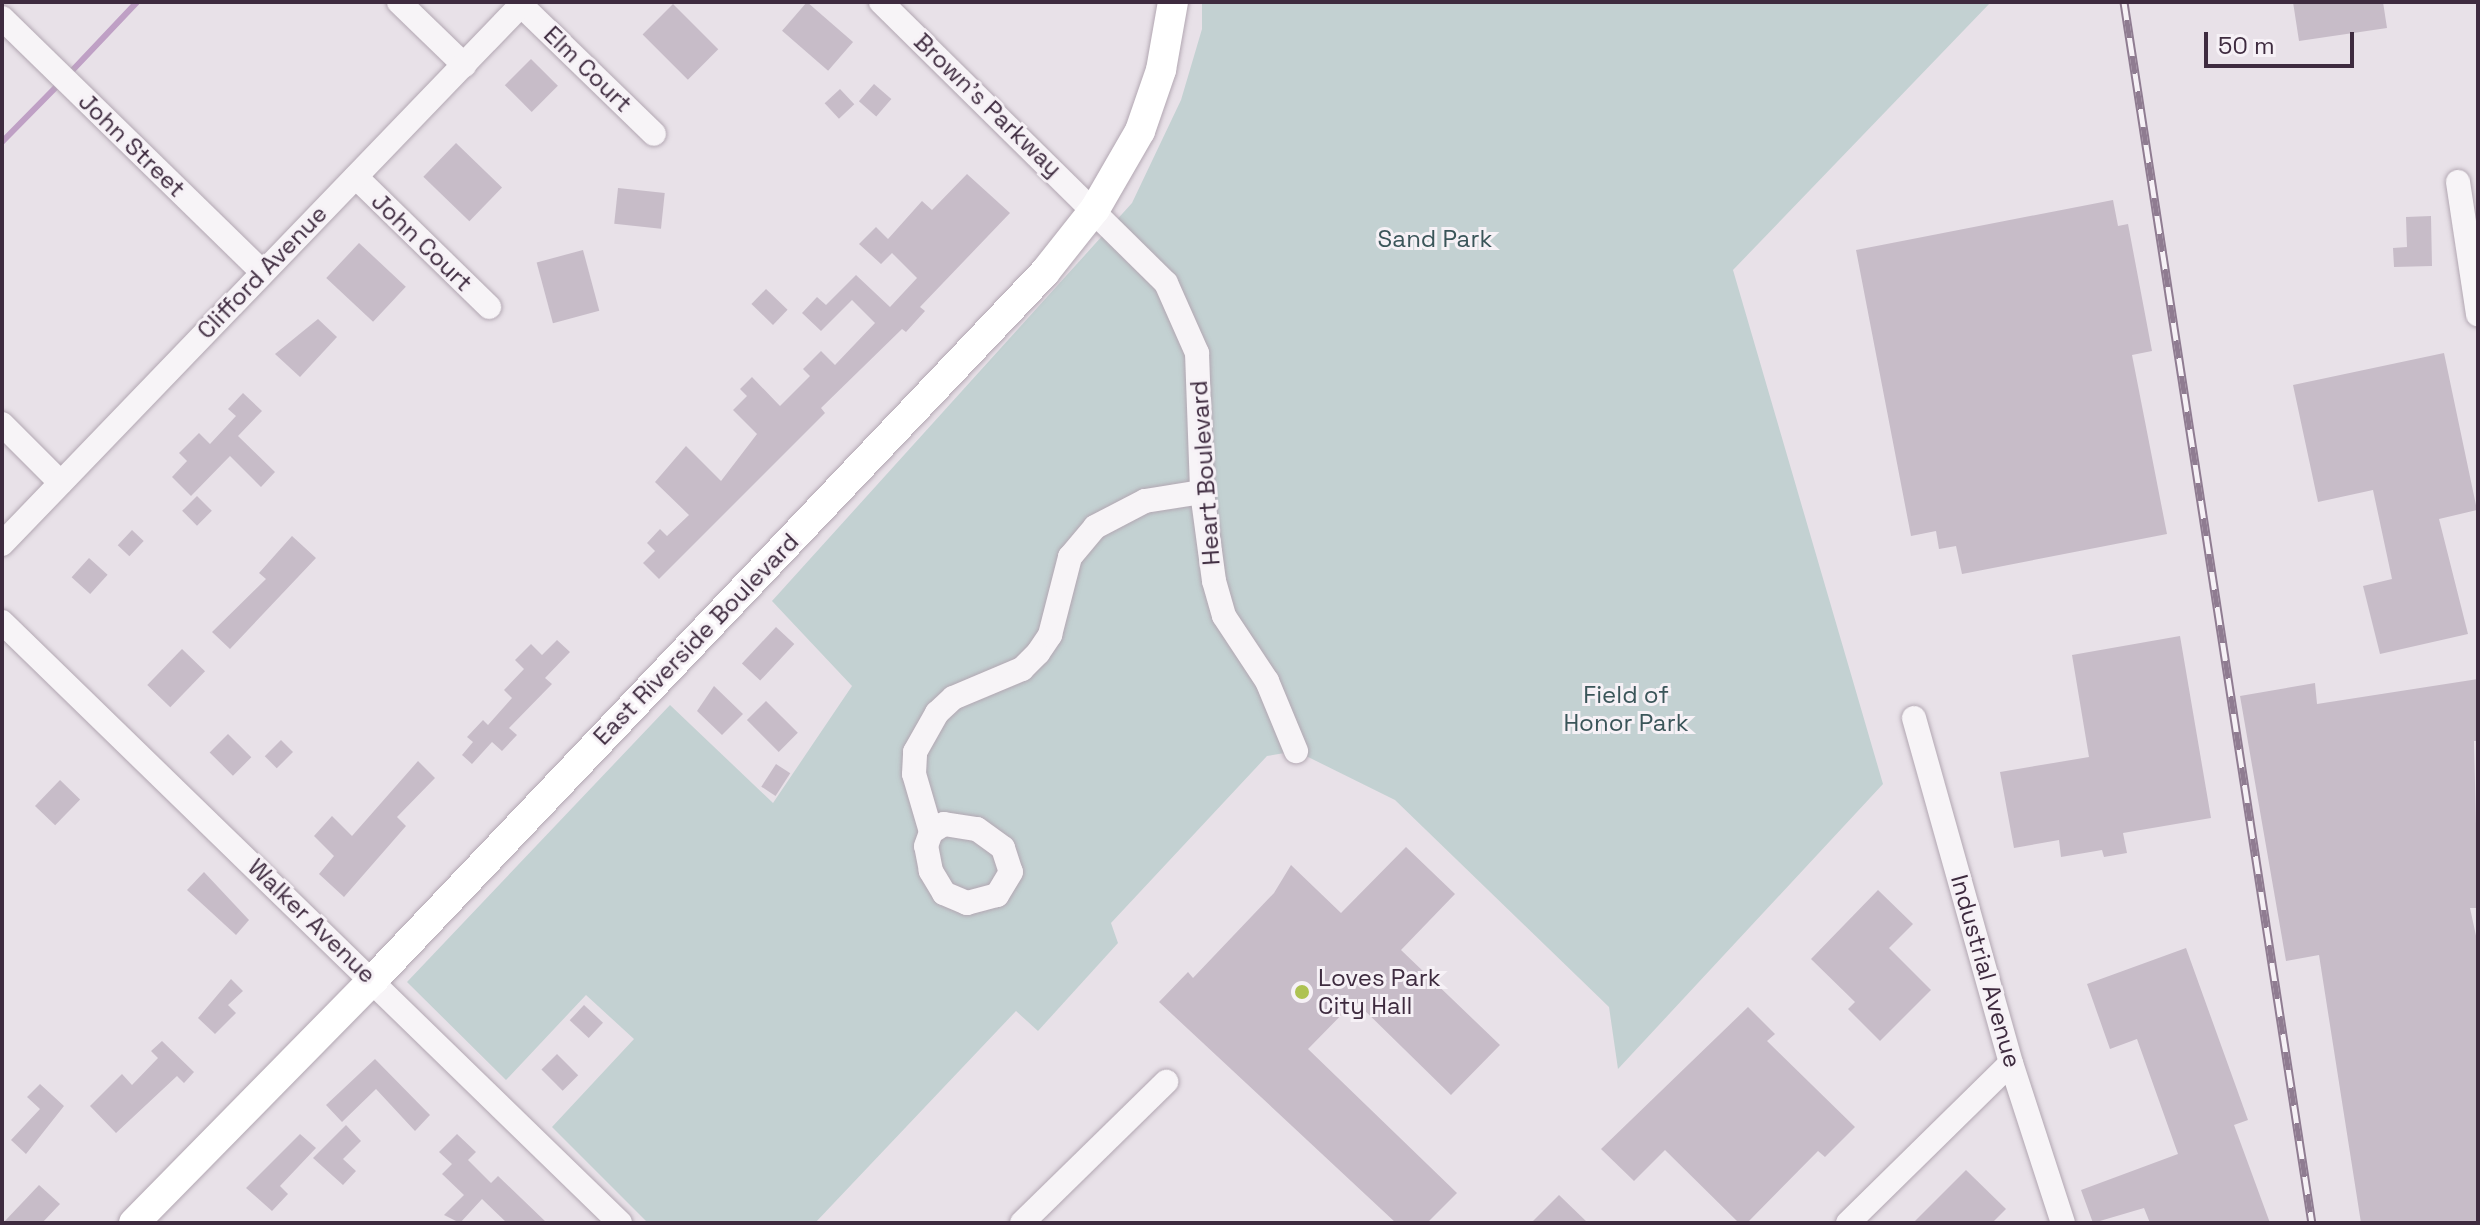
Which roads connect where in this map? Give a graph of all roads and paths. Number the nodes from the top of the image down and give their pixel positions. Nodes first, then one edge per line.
1 (399, 2) edge
2 (881, 2) edge
3 (1173, 2) edge
4 (523, 3) edge
5 (2, 18) edge
6 (464, 65) junction
7 (654, 134) dead end
8 (356, 177) junction
9 (2458, 182) dead end
10 (1095, 209) junction
11 (262, 272) junction
12 (489, 307) dead end
13 (2478, 314) edge
14 (2, 424) edge
15 (61, 483) junction
16 (1202, 492) junction
17 (2, 544) edge
18 (2, 622) edge
19 (1914, 718) dead end
20 (1296, 751) dead end
21 (931, 832) dead end
22 (373, 980) junction
23 (2011, 1063) junction
24 (1166, 1082) dead end
25 (134, 1223) edge
26 (620, 1223) edge
27 (1022, 1223) edge
28 (1848, 1223) edge
29 (2063, 1223) edge

1 - 6 street
2 - 10 street, Brown's Parkway
3 - 10 main road, East Riverside Boulevard
4 - 6 street, Clifford Avenue
4 - 7 street, Elm Court
5 - 11 street, John Street
6 - 8 street, Clifford Avenue
8 - 11 street, Clifford Avenue
8 - 12 street, John Court
9 - 13 street
10 - 16 street, Heart Boulevard
10 - 22 main road, East Riverside Boulevard
11 - 15 street, Clifford Avenue
14 - 15 street
15 - 17 street, Clifford Avenue
16 - 20 street, Heart Boulevard
16 - 21 street
18 - 22 street, Walker Avenue
19 - 23 street, Industrial Avenue
22 - 25 main road, East Riverside Boulevard
22 - 26 street, Walker Avenue
23 - 28 street
23 - 29 street, Industrial Avenue
24 - 27 street

